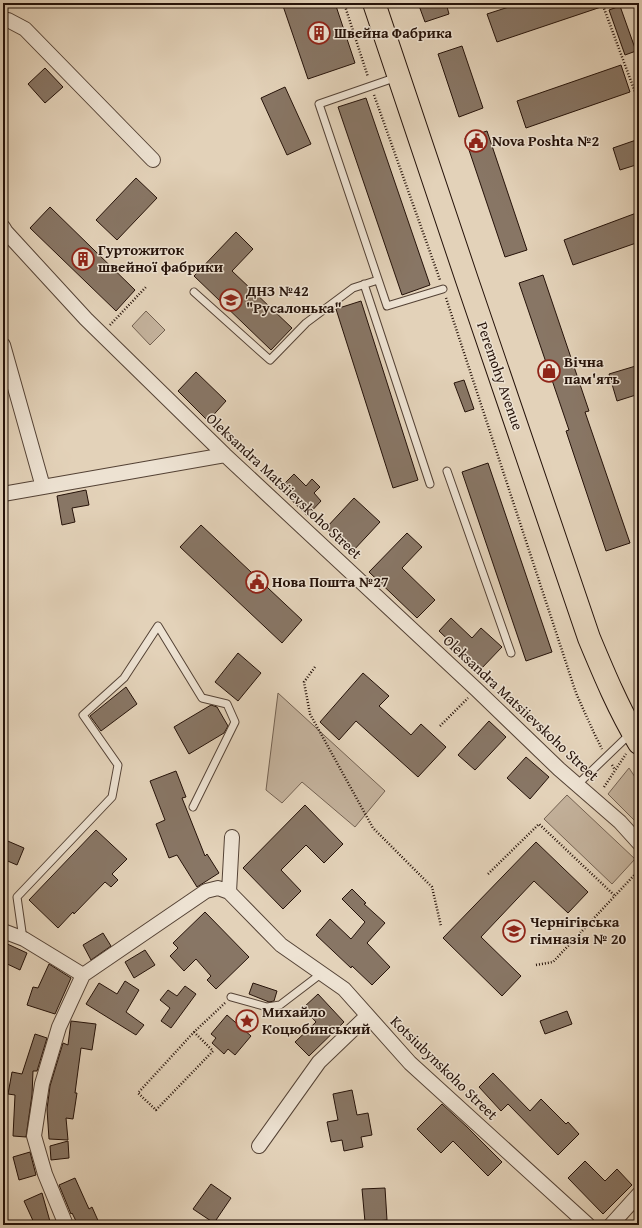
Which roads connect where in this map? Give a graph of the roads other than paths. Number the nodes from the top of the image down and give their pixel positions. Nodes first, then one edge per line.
1 (374, 3) edge
2 (3, 19) edge
3 (399, 77) junction
4 (153, 160) dead end
5 (3, 227) edge
6 (378, 280) junction
7 (364, 284) junction
8 (443, 289) road end
9 (194, 292) dead end
10 (3, 345) edge
11 (226, 455) junction
12 (447, 471) dead end
13 (430, 484) dead end
14 (43, 487) junction
15 (3, 494) edge
16 (510, 653) dead end
17 (633, 743) edge
18 (577, 785) junction
19 (193, 807) dead end
20 (232, 837) dead end
21 (639, 843) edge
22 (229, 892) junction
23 (3, 931) edge
24 (24, 939) junction
25 (322, 974) junction
26 (82, 975) junction
27 (232, 998) road end
28 (367, 1016) junction
29 (259, 1146) dead end
30 (639, 1194) edge
31 (66, 1225) edge
32 (588, 1225) edge
33 (611, 1225) edge

1 - 3 main road, Peremohy Avenue
2 - 4 street
3 - 6 lane
3 - 17 main road, Peremohy Avenue
5 - 11 street, Oleksandra Matsiievskoho Street
6 - 7 lane
6 - 8 lane
7 - 9 lane
7 - 13 lane
10 - 14 street
11 - 14 street
11 - 18 street, Oleksandra Matsiievskoho Street
12 - 16 lane
14 - 15 street
17 - 18 lane
18 - 21 street, Oleksandra Matsiievskoho Street
19 - 24 lane
20 - 22 street
22 - 25 street, Kotsiubynskoho Street
22 - 26 street
23 - 24 street
24 - 26 street
25 - 27 lane
25 - 28 street, Kotsiubynskoho Street
26 - 31 street
28 - 29 street
28 - 32 street, Kotsiubynskoho Street
30 - 33 street

